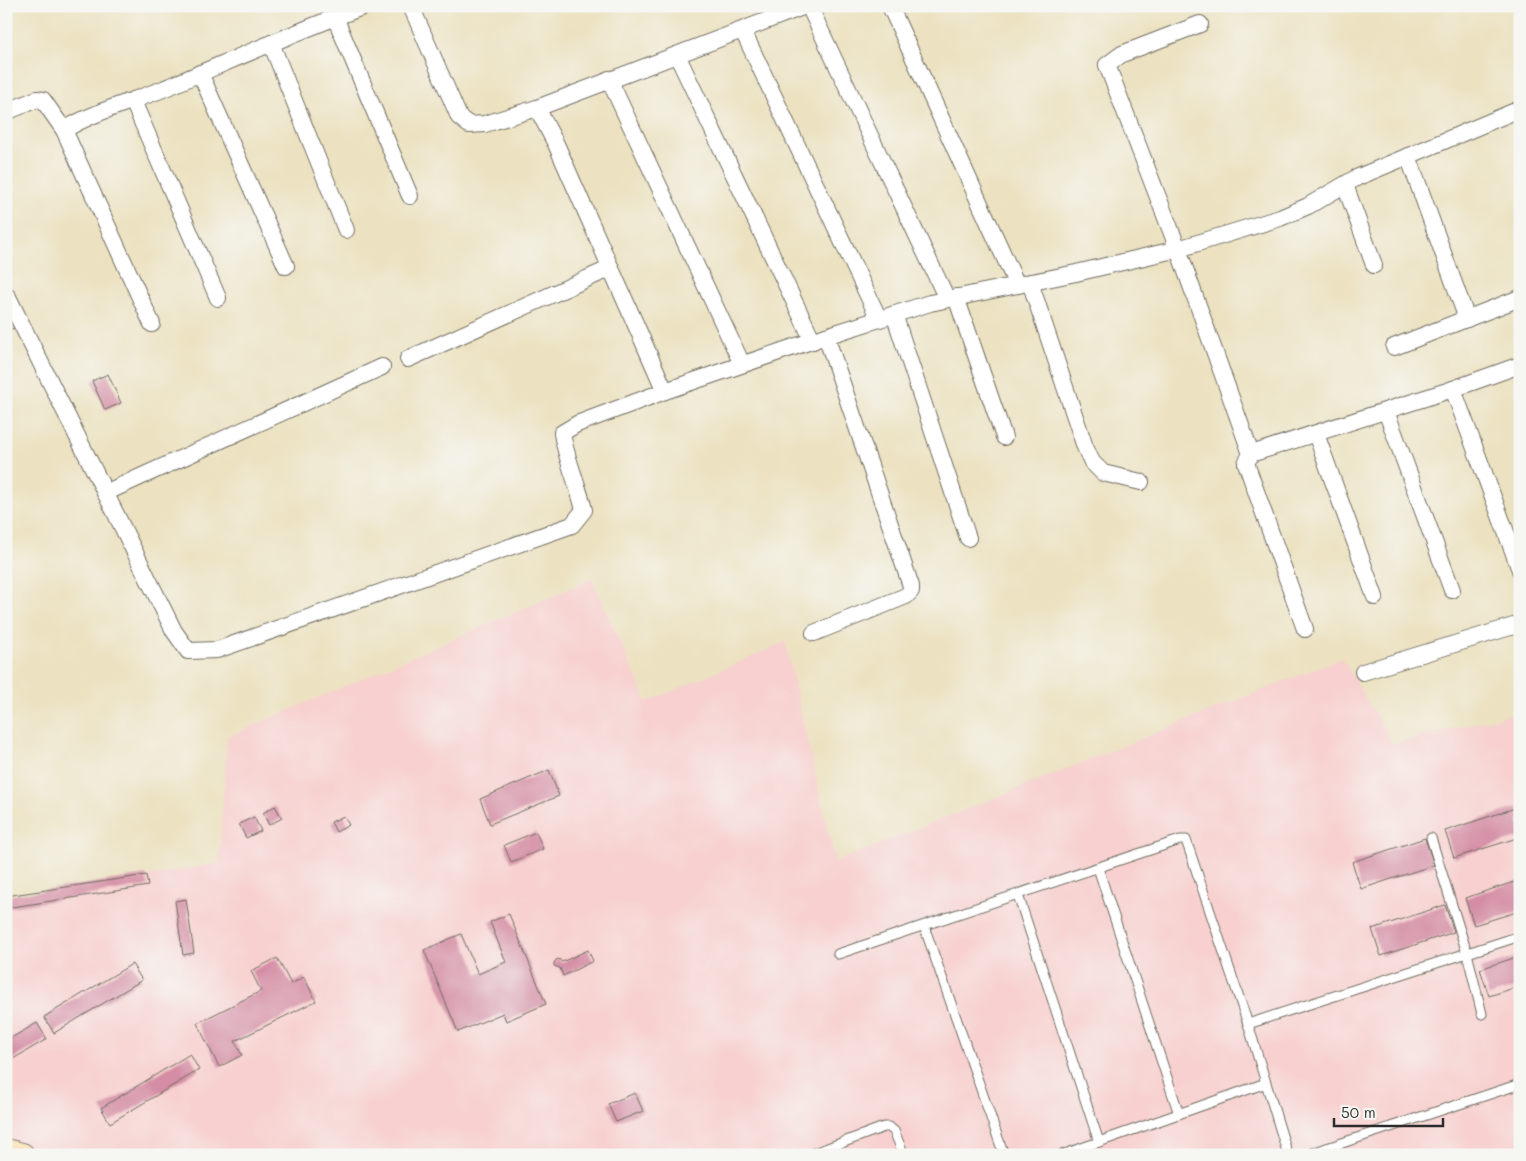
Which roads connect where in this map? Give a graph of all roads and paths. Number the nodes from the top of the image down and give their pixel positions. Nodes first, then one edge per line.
1 (365, 6) edge
2 (410, 6) edge
3 (805, 6) edge
4 (809, 6) edge
5 (890, 6) edge
6 (335, 17) junction
7 (1200, 24) dead end
8 (743, 31) junction
9 (271, 43) junction
10 (677, 55) junction
11 (200, 73) junction
12 (609, 80) junction
13 (133, 101) junction
14 (537, 108) junction
15 (1520, 109) edge
16 (6, 112) edge
17 (64, 130) junction
18 (1408, 156) junction
19 (1345, 185) junction
20 (410, 196) dead end
21 (346, 230) dead end
22 (1178, 249) junction
23 (1374, 265) dead end
24 (286, 266) dead end
25 (610, 268) junction
26 (1023, 284) junction
27 (7, 296) edge
28 (218, 298) dead end
29 (952, 298) junction
30 (1520, 298) edge
31 (894, 314) junction
32 (879, 319) junction
33 (1467, 319) junction
34 (152, 324) dead end
35 (819, 338) junction
36 (1394, 347) dead end
37 (408, 360) dead end
38 (742, 364) junction
39 (382, 367) dead end
40 (1519, 368) edge
41 (1453, 389) junction
42 (664, 391) junction
43 (1386, 411) junction
44 (1316, 434) junction
45 (1004, 438) dead end
46 (1251, 454) junction
47 (1141, 482) dead end
48 (105, 493) junction
49 (968, 538) dead end
50 (1520, 570) edge
51 (1452, 590) dead end
52 (1375, 597) dead end
53 (1520, 624) edge
54 (1305, 630) dead end
55 (814, 633) dead end
56 (1363, 672) dead end
57 (1431, 838) dead end
58 (1098, 868) junction
59 (1018, 895) junction
60 (924, 926) junction
61 (1520, 936) edge
62 (1467, 953) junction
63 (838, 954) dead end
64 (1482, 1014) dead end
65 (1248, 1024) junction
66 (1266, 1083) junction
67 (1520, 1084) edge
68 (1179, 1114) junction
69 (1099, 1142) junction
70 (6, 1151) edge
71 (1329, 1151) edge
72 (22, 1155) edge
73 (810, 1155) edge
74 (904, 1155) edge
75 (1004, 1155) edge
76 (1062, 1155) edge
77 (1288, 1155) edge
78 (1307, 1155) edge

1 - 6 street
2 - 14 street
3 - 8 street
4 - 29 street
5 - 26 street
6 - 9 street
6 - 20 street
7 - 22 street
8 - 10 street
8 - 32 street
9 - 11 street
9 - 21 street
10 - 12 street
10 - 35 street
11 - 13 street
11 - 24 street
12 - 14 street
12 - 38 street
13 - 17 street
13 - 28 street
14 - 25 street
15 - 18 street
16 - 17 street
17 - 34 street
18 - 19 street
18 - 33 street
19 - 22 street
19 - 23 street
22 - 26 street
22 - 46 street
25 - 37 street
25 - 42 street
26 - 29 street
26 - 47 street
27 - 48 street
29 - 31 street
29 - 45 street
30 - 33 street
31 - 32 street
31 - 49 street
32 - 35 street
33 - 36 street
35 - 38 street
35 - 55 street
38 - 42 street
39 - 48 street
40 - 41 street
41 - 43 street
41 - 50 street
42 - 48 street
43 - 44 street
43 - 51 street
44 - 46 street
44 - 52 street
46 - 54 street
53 - 56 street
57 - 62 lane
58 - 59 lane
58 - 65 lane
58 - 68 lane
59 - 60 lane
59 - 69 lane
60 - 63 lane
60 - 75 lane
61 - 62 lane
62 - 64 lane
62 - 65 lane
65 - 66 lane
66 - 68 lane
66 - 77 lane
67 - 71 lane
68 - 69 lane
69 - 76 lane
70 - 72 street
71 - 78 lane
73 - 74 lane

